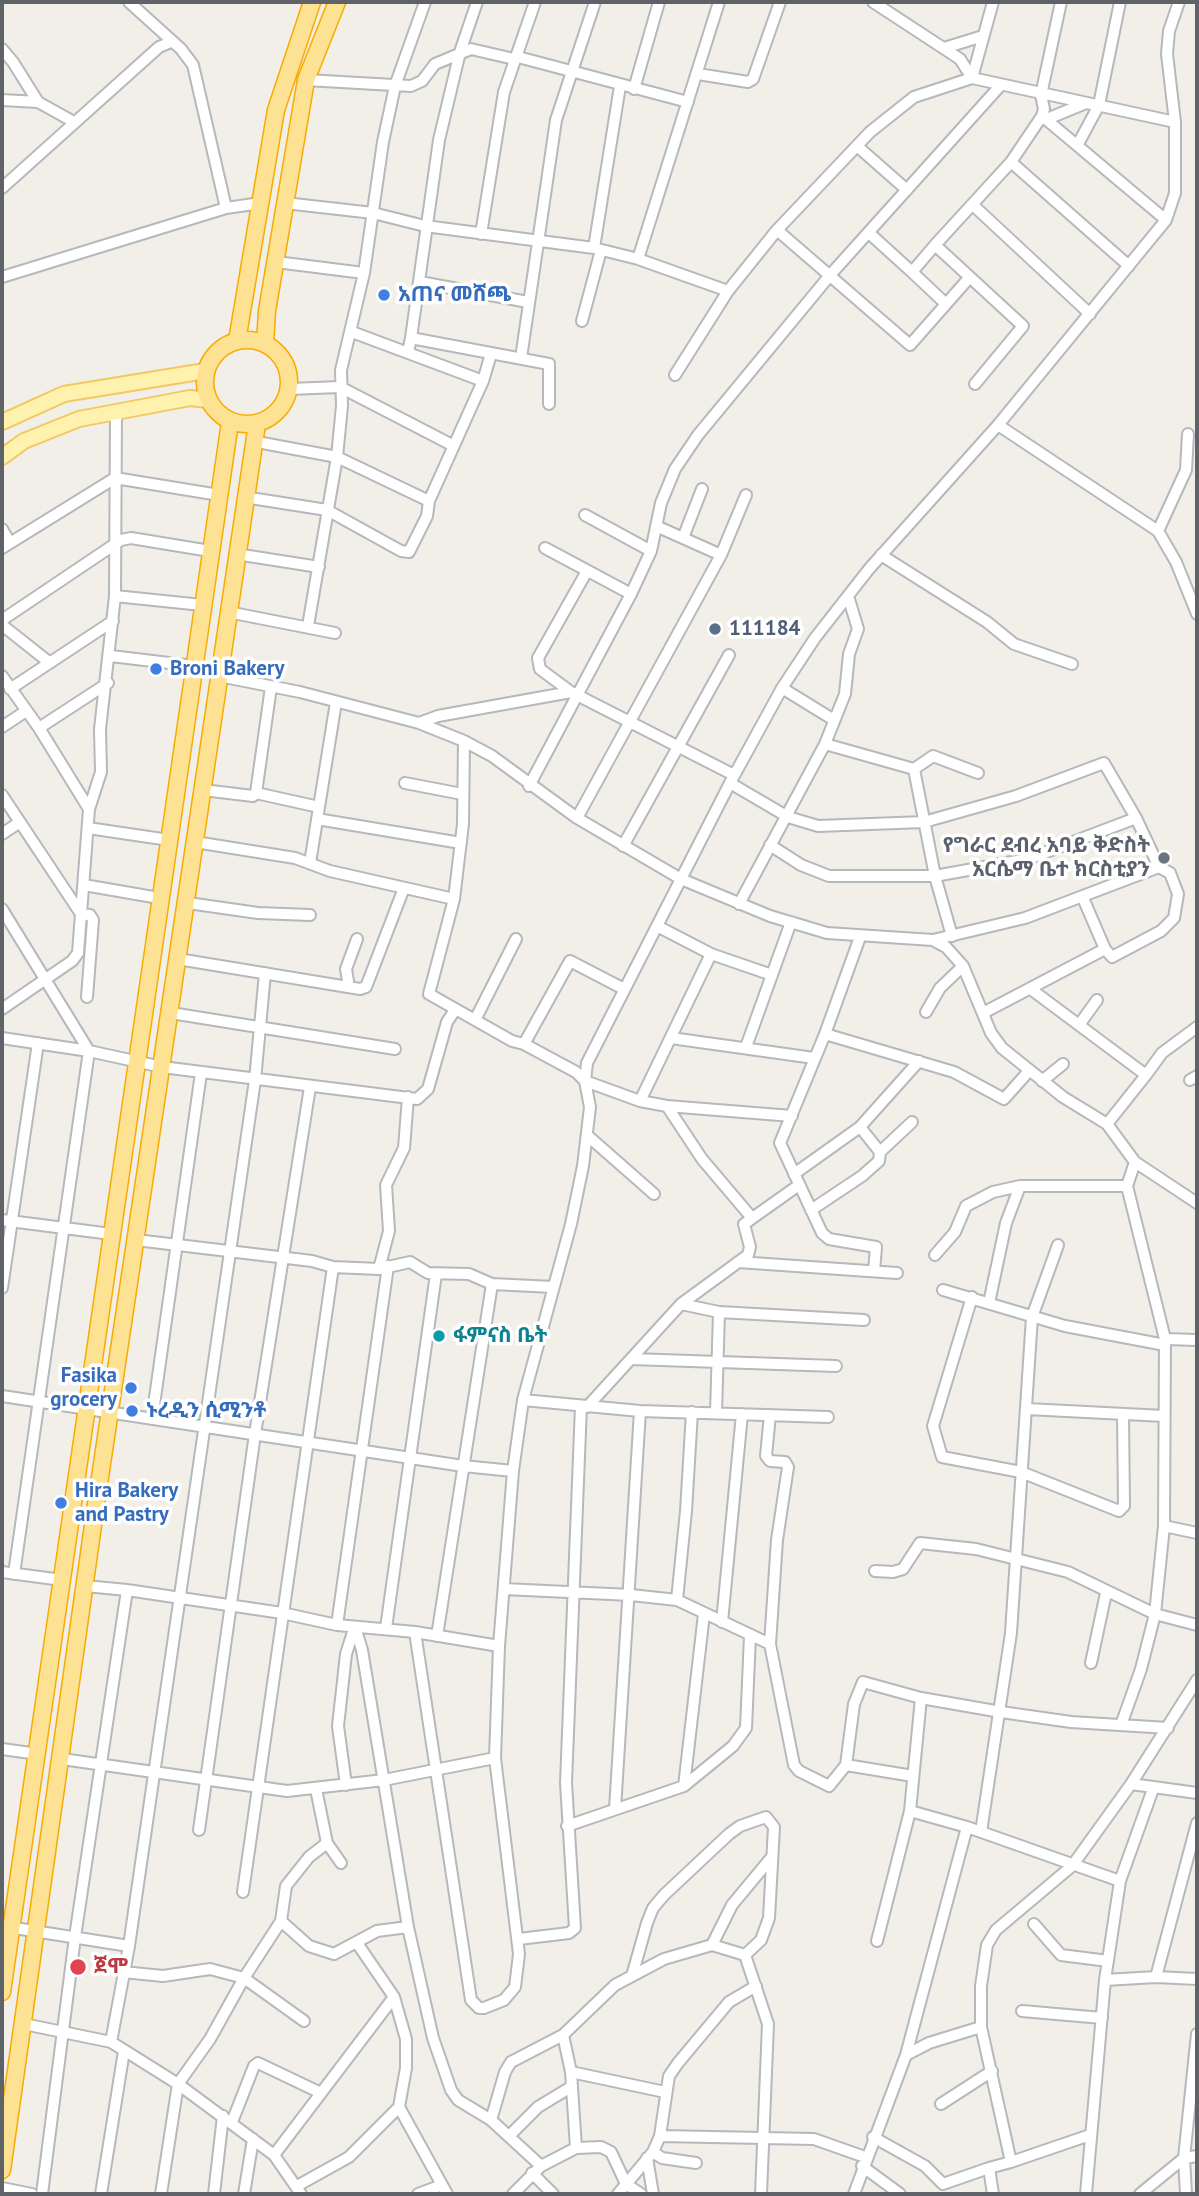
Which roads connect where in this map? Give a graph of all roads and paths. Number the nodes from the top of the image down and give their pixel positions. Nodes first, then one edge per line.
1 (129, 2) edge
2 (312, 2) edge
3 (337, 2) edge
4 (425, 2) edge
5 (477, 2) edge
6 (535, 2) edge
7 (595, 2) edge
8 (659, 2) edge
9 (719, 2) edge
10 (780, 2) edge
11 (873, 2) edge
12 (993, 2) edge
13 (1061, 2) edge
14 (1120, 2) edge
15 (1179, 2) edge
16 (983, 36) junction
17 (171, 42) junction
18 (944, 48) junction
19 (2, 49) edge
20 (460, 52) junction
21 (516, 58) junction
22 (572, 73) junction
23 (698, 74) junction
24 (972, 78) junction
25 (306, 80) junction
26 (395, 86) junction
27 (620, 86) junction
28 (1000, 86) junction
29 (634, 89) junction
30 (1041, 95) junction
31 (2, 100) edge
32 (38, 102) junction
33 (688, 102) junction
34 (1086, 103) junction
35 (1100, 105) junction
36 (1045, 118) junction
37 (74, 122) junction
38 (1175, 122) junction
39 (1078, 144) junction
40 (857, 146) junction
41 (1011, 162) junction
42 (2, 188) edge
43 (908, 190) junction
44 (261, 202) junction
45 (285, 203) junction
46 (974, 206) junction
47 (226, 208) junction
48 (373, 214) junction
49 (1166, 220) junction
50 (425, 226) junction
51 (777, 230) junction
52 (869, 233) junction
53 (481, 234) junction
54 (539, 242) junction
55 (935, 245) junction
56 (597, 249) junction
57 (638, 259) junction
58 (275, 262) junction
59 (1129, 266) junction
60 (912, 272) junction
61 (364, 273) junction
62 (831, 274) junction
63 (2, 277) edge
64 (969, 278) junction
65 (420, 282) junction
66 (728, 291) junction
67 (528, 302) junction
68 (946, 304) junction
69 (1090, 314) junction
70 (582, 321) dead end
71 (352, 332) junction
72 (411, 338) junction
73 (237, 341) junction
74 (265, 344) junction
75 (408, 352) junction
76 (491, 354) junction
77 (522, 358) junction
78 (205, 370) junction
79 (675, 375) dead end
80 (483, 381) junction
81 (975, 384) dead end
82 (340, 387) junction
83 (289, 389) junction
84 (208, 400) junction
85 (549, 404) dead end
86 (117, 411) junction
87 (2, 422) edge
88 (230, 422) junction
89 (257, 424) junction
90 (998, 425) junction
91 (1188, 434) dead end
92 (252, 441) junction
93 (454, 446) junction
94 (2, 457) edge
95 (337, 457) junction
96 (115, 478) junction
97 (702, 489) dead end
98 (219, 495) junction
99 (746, 495) dead end
100 (244, 497) junction
101 (429, 501) junction
102 (327, 510) junction
103 (585, 515) dead end
104 (656, 526) junction
105 (2, 529) edge
106 (1158, 530) junction
107 (683, 538) junction
108 (6, 545) edge
109 (114, 545) junction
110 (545, 548) dead end
111 (211, 551) junction
112 (651, 551) junction
113 (236, 554) junction
114 (721, 555) junction
115 (881, 555) junction
116 (319, 567) junction
117 (587, 571) junction
118 (631, 594) junction
119 (115, 596) junction
120 (848, 596) junction
121 (202, 605) junction
122 (228, 612) junction
123 (1197, 614) edge
124 (2, 620) edge
125 (113, 621) junction
126 (2, 625) edge
127 (308, 626) junction
128 (335, 633) dead end
129 (729, 655) dead end
130 (111, 656) junction
131 (50, 663) junction
132 (1072, 664) dead end
133 (194, 666) junction
134 (2, 676) edge
135 (219, 676) junction
136 (108, 683) junction
137 (271, 687) junction
138 (782, 688) junction
139 (10, 689) junction
140 (575, 694) junction
141 (336, 702) junction
142 (26, 711) junction
143 (834, 720) junction
144 (631, 722) junction
145 (419, 723) junction
146 (2, 727) edge
147 (39, 728) junction
148 (464, 741) junction
149 (825, 744) junction
150 (680, 746) junction
151 (914, 769) junction
152 (978, 773) dead end
153 (732, 779) junction
154 (405, 783) dead end
155 (529, 786) junction
156 (203, 790) junction
157 (256, 793) junction
158 (462, 794) junction
159 (2, 795) edge
160 (89, 810) junction
161 (318, 813) junction
162 (788, 817) junction
163 (577, 818) junction
164 (1136, 818) junction
165 (20, 822) junction
166 (924, 822) junction
167 (88, 828) junction
168 (2, 834) edge
169 (169, 840) junction
170 (195, 842) junction
171 (461, 843) junction
172 (770, 845) junction
173 (623, 846) junction
174 (310, 863) junction
175 (1159, 867) junction
176 (935, 876) junction
177 (681, 879) junction
178 (84, 885) junction
179 (404, 888) junction
180 (159, 898) junction
181 (1083, 898) junction
182 (454, 899) junction
183 (188, 903) junction
184 (739, 904) junction
185 (2, 909) edge
186 (81, 914) junction
187 (310, 915) dead end
188 (791, 922) junction
189 (657, 926) junction
190 (952, 936) junction
191 (860, 937) junction
192 (357, 939) dead end
193 (516, 939) dead end
194 (933, 940) junction
195 (1105, 948) junction
196 (712, 954) junction
197 (178, 958) junction
198 (963, 966) junction
199 (265, 973) junction
200 (772, 975) junction
201 (47, 979) junction
202 (349, 988) junction
203 (624, 989) junction
204 (1032, 990) junction
205 (87, 997) dead end
206 (1097, 1000) dead end
207 (2, 1009) edge
208 (455, 1010) junction
209 (926, 1012) dead end
210 (171, 1013) junction
211 (983, 1013) junction
212 (475, 1020) junction
213 (1079, 1025) junction
214 (1197, 1027) edge
215 (259, 1029) junction
216 (825, 1034) junction
217 (2, 1038) edge
218 (671, 1038) junction
219 (38, 1043) junction
220 (524, 1044) junction
221 (746, 1047) junction
222 (395, 1049) dead end
223 (89, 1051) junction
224 (814, 1058) junction
225 (136, 1061) junction
226 (919, 1061) junction
227 (1063, 1064) dead end
228 (162, 1067) junction
229 (1029, 1071) junction
230 (201, 1073) junction
231 (1146, 1075) junction
232 (255, 1080) junction
233 (585, 1081) junction
234 (1042, 1081) junction
235 (310, 1087) junction
236 (408, 1097) junction
237 (640, 1101) junction
238 (667, 1106) junction
239 (792, 1116) junction
240 (912, 1122) dead end
241 (1107, 1124) junction
242 (860, 1127) junction
243 (588, 1136) junction
244 (880, 1152) junction
245 (1135, 1162) junction
246 (797, 1179) junction
247 (1020, 1186) junction
248 (1127, 1186) junction
249 (654, 1194) dead end
250 (1197, 1203) edge
251 (811, 1210) junction
252 (752, 1218) junction
253 (7, 1220) edge
254 (64, 1229) junction
255 (111, 1234) junction
256 (136, 1240) junction
257 (175, 1245) junction
258 (1058, 1245) dead end
259 (229, 1252) junction
260 (935, 1255) dead end
261 (284, 1258) junction
262 (738, 1262) junction
263 (333, 1267) junction
264 (384, 1268) junction
265 (874, 1271) junction
266 (897, 1273) dead end
267 (436, 1274) junction
268 (492, 1284) junction
269 (553, 1287) junction
270 (2, 1288) edge
271 (943, 1290) dead end
272 (972, 1297) junction
273 (989, 1303) junction
274 (681, 1304) junction
275 (719, 1312) junction
276 (1032, 1317) junction
277 (864, 1320) dead end
278 (1197, 1340) edge
279 (1165, 1342) junction
280 (632, 1359) junction
281 (717, 1362) junction
282 (836, 1366) dead end
283 (2, 1396) edge
284 (523, 1400) junction
285 (38, 1402) junction
286 (584, 1406) junction
287 (1027, 1409) junction
288 (87, 1411) junction
289 (640, 1411) junction
290 (691, 1412) junction
291 (716, 1413) junction
292 (111, 1414) junction
293 (742, 1414) junction
294 (1123, 1414) junction
295 (770, 1415) junction
296 (1164, 1416) junction
297 (828, 1417) dead end
298 (152, 1419) junction
299 (204, 1427) junction
300 (255, 1434) junction
301 (307, 1443) junction
302 (363, 1452) junction
303 (410, 1458) junction
304 (463, 1466) junction
305 (513, 1471) junction
306 (1021, 1472) junction
307 (1164, 1526) junction
308 (1197, 1533) edge
309 (1015, 1559) junction
310 (875, 1571) dead end
311 (2, 1572) edge
312 (14, 1574) junction
313 (62, 1580) junction
314 (85, 1586) junction
315 (504, 1589) junction
316 (127, 1590) junction
317 (572, 1593) junction
318 (1106, 1593) junction
319 (631, 1595) junction
320 (179, 1597) junction
321 (677, 1600) junction
322 (230, 1606) junction
323 (282, 1613) junction
324 (704, 1614) junction
325 (1155, 1614) junction
326 (722, 1622) junction
327 (337, 1625) junction
328 (1197, 1625) edge
329 (355, 1627) junction
330 (386, 1628) junction
331 (415, 1632) junction
332 (438, 1636) junction
333 (750, 1636) junction
334 (770, 1644) junction
335 (499, 1646) junction
336 (1091, 1663) dead end
337 (1197, 1680) edge
338 (921, 1698) junction
339 (1001, 1712) junction
340 (1121, 1726) junction
341 (1168, 1728) junction
342 (2, 1749) edge
343 (38, 1754) junction
344 (495, 1758) junction
345 (62, 1759) junction
346 (102, 1762) junction
347 (846, 1765) junction
348 (437, 1769) junction
349 (154, 1772) junction
350 (913, 1776) junction
351 (206, 1778) junction
352 (384, 1780) junction
353 (1131, 1784) junction
354 (346, 1785) junction
355 (684, 1786) junction
356 (257, 1788) junction
357 (1153, 1789) junction
358 (316, 1790) junction
359 (1197, 1793) edge
360 (615, 1808) junction
361 (910, 1811) junction
362 (1197, 1823) edge
363 (567, 1826) junction
364 (967, 1827) junction
365 (199, 1830) dead end
366 (981, 1832) junction
367 (327, 1843) junction
368 (771, 1858) junction
369 (341, 1863) dead end
370 (1072, 1866) junction
371 (1121, 1881) junction
372 (243, 1892) dead end
373 (281, 1921) junction
374 (1034, 1924) dead end
375 (6, 1927) edge
376 (408, 1927) junction
377 (37, 1933) junction
378 (75, 1937) junction
379 (519, 1939) junction
380 (877, 1941) dead end
381 (357, 1943) junction
382 (129, 1945) junction
383 (712, 1945) junction
384 (745, 1955) junction
385 (1108, 1961) junction
386 (123, 1972) junction
387 (632, 1976) junction
388 (1156, 1977) junction
389 (244, 1978) junction
390 (1197, 1979) edge
391 (1105, 1980) junction
392 (756, 1986) junction
393 (2, 1992) edge
394 (394, 1997) junction
395 (1022, 2011) dead end
396 (1101, 2018) junction
397 (304, 2021) dead end
398 (24, 2024) junction
399 (981, 2027) junction
400 (64, 2031) junction
401 (1197, 2034) edge
402 (563, 2035) junction
403 (111, 2042) junction
404 (124, 2051) junction
405 (906, 2055) junction
406 (992, 2071) junction
407 (571, 2072) junction
408 (1196, 2082) edge
409 (178, 2084) junction
410 (571, 2087) junction
411 (665, 2092) junction
412 (321, 2093) junction
413 (941, 2104) dead end
414 (399, 2107) junction
415 (228, 2119) junction
416 (491, 2120) junction
417 (510, 2135) junction
418 (1090, 2135) junction
419 (660, 2136) junction
420 (873, 2137) junction
421 (764, 2138) junction
422 (253, 2139) junction
423 (576, 2148) junction
424 (274, 2155) junction
425 (650, 2155) junction
426 (1197, 2156) edge
427 (1184, 2158) junction
428 (864, 2162) junction
429 (1011, 2162) junction
430 (696, 2163) dead end
431 (989, 2168) junction
432 (2, 2170) edge
433 (536, 2170) junction
434 (626, 2184) junction
435 (2, 2188) edge
436 (444, 2189) edge
437 (761, 2189) edge
438 (299, 2190) edge
439 (32, 2194) edge
440 (41, 2194) edge
441 (101, 2194) edge
442 (161, 2194) edge
443 (214, 2194) edge
444 (244, 2194) edge
445 (418, 2194) edge
446 (513, 2194) edge
447 (552, 2194) edge
448 (618, 2194) edge
449 (642, 2194) edge
450 (653, 2194) edge
451 (773, 2194) edge
452 (854, 2194) edge
453 (900, 2194) edge
454 (993, 2194) edge
455 (1087, 2194) edge
456 (1141, 2194) edge
457 (1186, 2194) edge

1 - 17 street
2 - 44 highway
3 - 25 highway
4 - 26 street
5 - 20 street
6 - 21 street
7 - 22 street
8 - 29 street
9 - 23 street
10 - 23 street
11 - 18 street
12 - 16 street
13 - 30 street
14 - 35 street
15 - 38 street
16 - 18 street
16 - 24 street
17 - 37 street
17 - 47 street
18 - 24 street
19 - 32 street
20 - 21 street
20 - 26 street
20 - 50 street
21 - 22 street
21 - 53 street
22 - 27 street
22 - 54 street
23 - 33 street
24 - 28 street
24 - 40 street
25 - 26 street
25 - 45 highway
26 - 48 street
27 - 29 street
27 - 56 street
28 - 30 street
28 - 43 street
29 - 33 street
30 - 34 street
30 - 36 street
31 - 32 street
32 - 37 street
33 - 57 street
34 - 35 street
34 - 36 street
35 - 38 street
35 - 39 street
36 - 39 street
36 - 41 street
37 - 42 street
38 - 49 street
39 - 49 street
40 - 43 street
40 - 51 street
41 - 46 street
41 - 59 street
43 - 52 street
44 - 47 street
44 - 73 highway
45 - 48 street
45 - 58 highway
46 - 55 street
46 - 69 street
47 - 63 street
48 - 50 street
48 - 61 street
49 - 59 street
50 - 53 street
50 - 65 street
51 - 62 street
51 - 66 street
52 - 60 street
52 - 62 street
53 - 54 street
54 - 56 street
54 - 67 street
55 - 60 street
55 - 64 street
56 - 57 street
56 - 70 street
57 - 66 street
58 - 61 street
58 - 74 highway
59 - 69 street
60 - 68 street
61 - 71 street
62 - 68 street
62 - 104 street
64 - 68 street
64 - 81 street
65 - 67 street
65 - 72 street
66 - 79 street
67 - 77 street
69 - 90 street
71 - 75 street
71 - 82 street
72 - 75 street
72 - 76 street
73 - 74 highway
73 - 78 highway
74 - 83 highway
75 - 80 street
76 - 77 street
76 - 80 street
77 - 85 street
78 - 84 highway
78 - 87 main road
80 - 93 street
82 - 83 street
82 - 93 street
82 - 95 street
83 - 89 highway
84 - 86 main road
84 - 88 highway
86 - 94 main road
86 - 96 street
88 - 89 highway
88 - 98 highway
89 - 92 highway
90 - 106 street
90 - 115 street
91 - 106 street
92 - 95 street
92 - 100 highway
93 - 101 street
95 - 101 street
95 - 102 street
96 - 98 street
96 - 108 street
96 - 109 street
97 - 107 street
98 - 111 highway
99 - 114 street
100 - 102 street
100 - 113 highway
101 - 102 street
102 - 116 street
103 - 112 street
104 - 107 street
104 - 112 street
105 - 108 street
106 - 123 street
107 - 114 street
109 - 111 street
109 - 119 street
109 - 124 street
110 - 117 street
111 - 121 highway
112 - 118 street
113 - 116 street
113 - 122 highway
114 - 144 street
115 - 120 street
115 - 132 street
116 - 127 street
117 - 118 street
117 - 140 street
118 - 140 street
119 - 121 street
119 - 125 street
120 - 138 street
120 - 143 street
121 - 133 highway
122 - 127 street
122 - 135 highway
125 - 130 street
125 - 131 street
126 - 131 street
127 - 128 street
129 - 150 street
130 - 133 street
130 - 136 street
131 - 139 street
133 - 169 highway
134 - 139 street
135 - 137 street
135 - 156 highway
136 - 147 street
136 - 160 street
137 - 141 street
137 - 157 street
138 - 143 street
138 - 153 street
139 - 142 street
140 - 144 street
140 - 145 street
140 - 155 street
141 - 145 street
141 - 161 street
142 - 146 street
142 - 147 street
143 - 149 street
144 - 150 street
144 - 163 street
145 - 148 street
147 - 160 street
148 - 155 street
148 - 158 street
149 - 151 street
149 - 162 street
150 - 153 street
150 - 173 street
151 - 152 street
151 - 166 street
153 - 162 street
153 - 177 street
154 - 158 street
155 - 163 street
156 - 157 street
156 - 170 highway
157 - 161 street
158 - 171 street
159 - 165 street
160 - 167 street
161 - 171 street
161 - 174 street
162 - 166 street
162 - 172 street
163 - 173 street
164 - 166 street
164 - 175 street
164 - 176 street
165 - 168 street
165 - 186 street
166 - 176 street
167 - 169 street
167 - 178 street
169 - 180 highway
170 - 174 street
170 - 183 highway
171 - 182 street
172 - 176 street
172 - 184 street
173 - 177 street
174 - 179 street
175 - 181 street
175 - 195 street
176 - 190 street
177 - 184 street
177 - 189 street
178 - 180 street
178 - 186 street
179 - 182 street
179 - 202 street
180 - 225 highway
181 - 190 street
181 - 195 street
182 - 208 street
183 - 187 street
183 - 197 highway
184 - 188 street
185 - 201 street
186 - 201 street
186 - 205 street
188 - 191 street
188 - 200 street
189 - 196 street
189 - 203 street
190 - 194 street
191 - 194 street
191 - 216 street
192 - 202 street
193 - 212 street
194 - 198 street
195 - 204 street
196 - 200 street
196 - 218 street
197 - 199 street
197 - 210 highway
198 - 209 street
198 - 211 street
199 - 202 street
199 - 215 street
200 - 221 street
201 - 207 street
201 - 223 street
203 - 220 street
203 - 233 street
204 - 211 street
204 - 213 street
206 - 213 street
208 - 212 street
208 - 236 street
210 - 215 street
210 - 228 highway
211 - 229 street
212 - 220 street
213 - 231 street
214 - 231 street
215 - 222 street
215 - 232 street
216 - 224 street
216 - 226 street
217 - 219 street
218 - 221 street
218 - 237 street
219 - 223 street
219 - 253 street
220 - 233 street
221 - 224 street
223 - 225 street
223 - 254 street
224 - 239 street
225 - 228 street
225 - 255 highway
226 - 229 street
226 - 242 street
227 - 234 street
228 - 230 street
228 - 256 highway
229 - 234 street
230 - 232 street
230 - 257 street
231 - 241 street
232 - 235 street
232 - 259 street
233 - 237 street
233 - 243 street
234 - 241 street
235 - 236 street
235 - 261 street
236 - 264 street
237 - 238 street
238 - 239 street
238 - 252 street
239 - 246 street
240 - 244 street
241 - 245 street
242 - 244 street
242 - 246 street
243 - 249 street
243 - 269 street
244 - 251 street
245 - 248 street
245 - 250 street
246 - 251 street
246 - 252 street
247 - 248 street
247 - 260 street
247 - 273 street
248 - 279 street
251 - 265 street
252 - 262 street
253 - 254 street
253 - 270 street
254 - 255 street
254 - 285 street
255 - 288 highway
256 - 257 street
256 - 292 highway
257 - 259 street
257 - 298 street
258 - 276 street
259 - 261 street
259 - 299 street
261 - 263 street
261 - 300 street
262 - 265 street
262 - 274 street
263 - 264 street
263 - 301 street
264 - 267 street
264 - 302 street
265 - 266 street
267 - 268 street
267 - 303 street
268 - 269 street
268 - 304 street
269 - 284 street
271 - 272 street
272 - 273 street
272 - 306 street
273 - 276 street
274 - 275 street
274 - 280 street
275 - 277 street
275 - 281 street
276 - 279 street
276 - 287 street
278 - 279 street
279 - 296 street
280 - 281 street
280 - 286 street
281 - 282 street
281 - 291 street
283 - 285 street
284 - 286 street
284 - 305 street
285 - 288 street
285 - 312 street
286 - 289 street
286 - 317 street
287 - 294 street
287 - 306 street
288 - 292 street
288 - 313 highway
289 - 290 street
289 - 319 street
290 - 291 street
290 - 321 street
291 - 293 street
292 - 298 street
292 - 314 highway
293 - 295 street
293 - 326 street
294 - 296 street
294 - 306 street
295 - 297 street
295 - 334 street
296 - 307 street
298 - 299 street
299 - 300 street
299 - 320 street
300 - 301 street
300 - 322 street
301 - 302 street
301 - 323 street
302 - 303 street
302 - 327 street
303 - 304 street
303 - 330 street
304 - 305 street
304 - 332 street
305 - 315 street
306 - 309 street
307 - 308 street
307 - 325 street
309 - 310 street
309 - 318 street
309 - 339 street
311 - 312 street
312 - 313 street
313 - 343 highway
314 - 316 street
314 - 345 highway
315 - 317 street
315 - 335 street
316 - 320 street
316 - 346 street
317 - 319 street
317 - 363 street
318 - 325 street
318 - 336 street
319 - 321 street
319 - 360 street
320 - 322 street
320 - 349 street
321 - 324 street
322 - 323 street
322 - 351 street
323 - 327 street
323 - 356 street
324 - 326 street
324 - 355 street
325 - 328 street
325 - 340 street
326 - 333 street
327 - 329 street
329 - 330 street
329 - 352 street
329 - 354 street
330 - 331 street
331 - 332 street
331 - 348 street
332 - 335 street
333 - 334 street
333 - 355 street
334 - 347 street
335 - 344 street
337 - 341 street
338 - 339 street
338 - 347 street
338 - 350 street
339 - 340 street
339 - 366 street
340 - 341 street
341 - 353 street
342 - 343 street
343 - 375 highway
344 - 348 street
344 - 379 street
345 - 346 street
345 - 377 highway
346 - 349 street
346 - 378 street
347 - 350 street
348 - 352 street
348 - 379 street
349 - 351 street
349 - 382 street
350 - 361 street
351 - 356 street
351 - 365 street
352 - 354 street
352 - 376 street
353 - 357 street
353 - 370 street
354 - 358 street
355 - 360 street
356 - 358 street
356 - 372 street
357 - 359 street
357 - 371 street
358 - 367 street
360 - 363 street
361 - 364 street
361 - 380 street
362 - 388 street
363 - 379 street
364 - 366 street
364 - 405 street
366 - 370 street
367 - 369 street
367 - 373 street
368 - 383 street
368 - 384 street
368 - 387 street
370 - 371 street
370 - 399 street
371 - 385 street
373 - 381 street
373 - 389 street
374 - 385 street
375 - 377 street
375 - 393 highway
376 - 381 street
376 - 416 street
377 - 378 street
377 - 398 highway
378 - 382 street
378 - 400 street
381 - 394 street
382 - 386 street
383 - 384 street
383 - 387 street
384 - 392 street
385 - 391 street
386 - 389 street
386 - 403 street
387 - 402 street
388 - 390 street
388 - 391 street
389 - 397 street
389 - 409 street
391 - 396 street
392 - 411 street
392 - 421 street
394 - 412 street
394 - 414 street
395 - 396 street
396 - 418 street
398 - 400 street
398 - 432 highway
399 - 405 street
399 - 406 street
400 - 403 street
400 - 440 street
401 - 408 street
402 - 407 street
402 - 416 street
403 - 404 street
404 - 409 street
404 - 441 street
405 - 420 street
406 - 413 street
406 - 429 street
407 - 410 street
407 - 411 street
408 - 427 street
409 - 415 street
409 - 442 street
410 - 417 street
410 - 423 street
411 - 419 street
412 - 415 street
412 - 424 street
414 - 436 street
414 - 438 street
415 - 422 street
415 - 443 street
416 - 417 street
417 - 433 street
418 - 429 street
418 - 455 street
419 - 421 street
419 - 425 street
420 - 428 street
420 - 431 street
421 - 428 street
421 - 437 street
422 - 424 street
422 - 444 street
423 - 433 street
423 - 434 street
424 - 438 street
425 - 430 street
425 - 434 street
425 - 450 street
426 - 427 street
427 - 456 street
427 - 457 street
428 - 452 street
428 - 453 street
429 - 431 street
431 - 454 street
433 - 446 street
433 - 447 street
434 - 448 street
434 - 449 street
435 - 439 street
436 - 445 street
437 - 451 street

